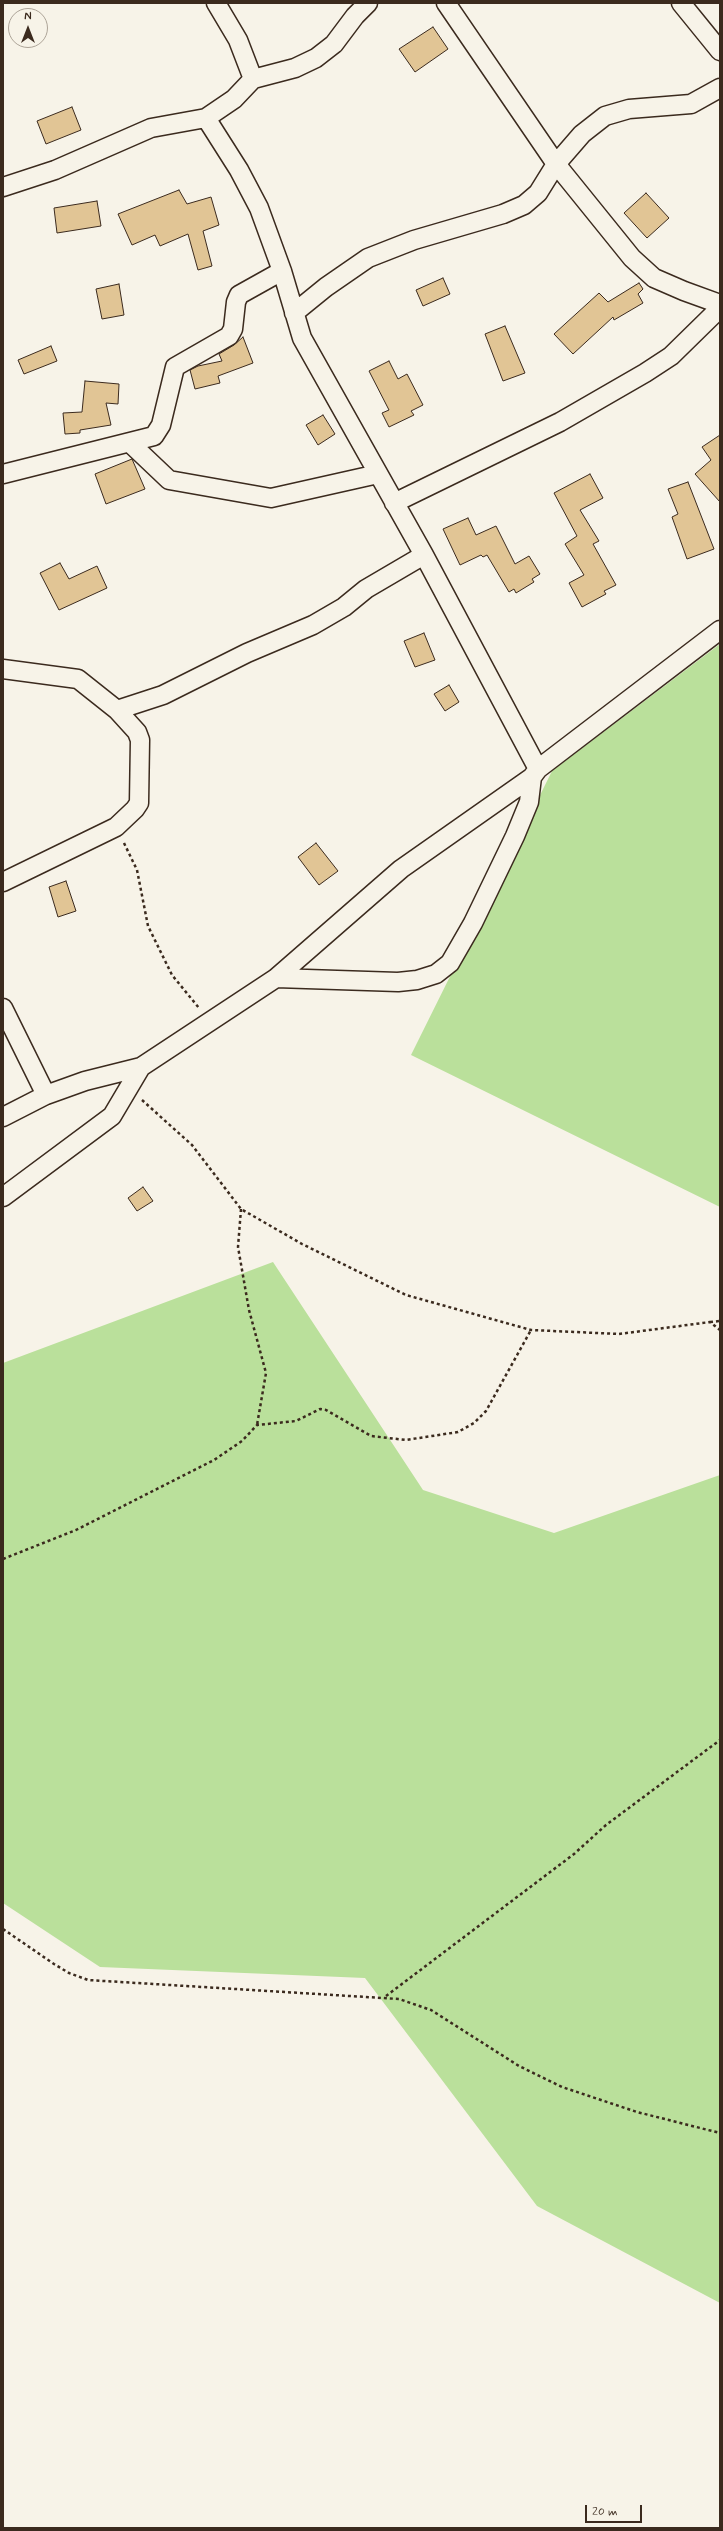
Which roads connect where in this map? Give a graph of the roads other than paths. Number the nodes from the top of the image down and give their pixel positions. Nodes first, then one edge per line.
1 (216, 3) edge
2 (368, 3) edge
3 (446, 3) edge
4 (681, 3) edge
5 (720, 51) edge
6 (252, 80) junction
7 (720, 88) edge
8 (206, 118) junction
9 (556, 164) junction
10 (3, 187) edge
11 (282, 271) junction
12 (720, 304) edge
13 (720, 308) edge
14 (294, 313) junction
15 (130, 443) junction
16 (3, 474) edge
17 (378, 474) junction
18 (394, 503) junction
19 (424, 555) junction
20 (720, 630) edge
21 (3, 669) edge
22 (117, 710) junction
23 (535, 773) junction
24 (3, 882) edge
25 (276, 978) junction
26 (3, 1008) edge
27 (141, 1067) junction
28 (46, 1095) junction
29 (3, 1117) edge
30 (3, 1197) edge

1 - 6 street
2 - 6 street
3 - 9 street
4 - 5 street
6 - 8 street
7 - 9 street
8 - 10 street
8 - 11 street
9 - 12 street
9 - 14 street
11 - 14 street
11 - 15 street
13 - 18 street
14 - 17 street
15 - 16 street
15 - 17 street
17 - 18 street
18 - 19 street
19 - 22 street
19 - 23 street
20 - 23 street
21 - 22 street
22 - 24 street
23 - 25 street
23 - 25 street
25 - 27 street
26 - 28 street
27 - 28 street
27 - 30 street
28 - 29 street

